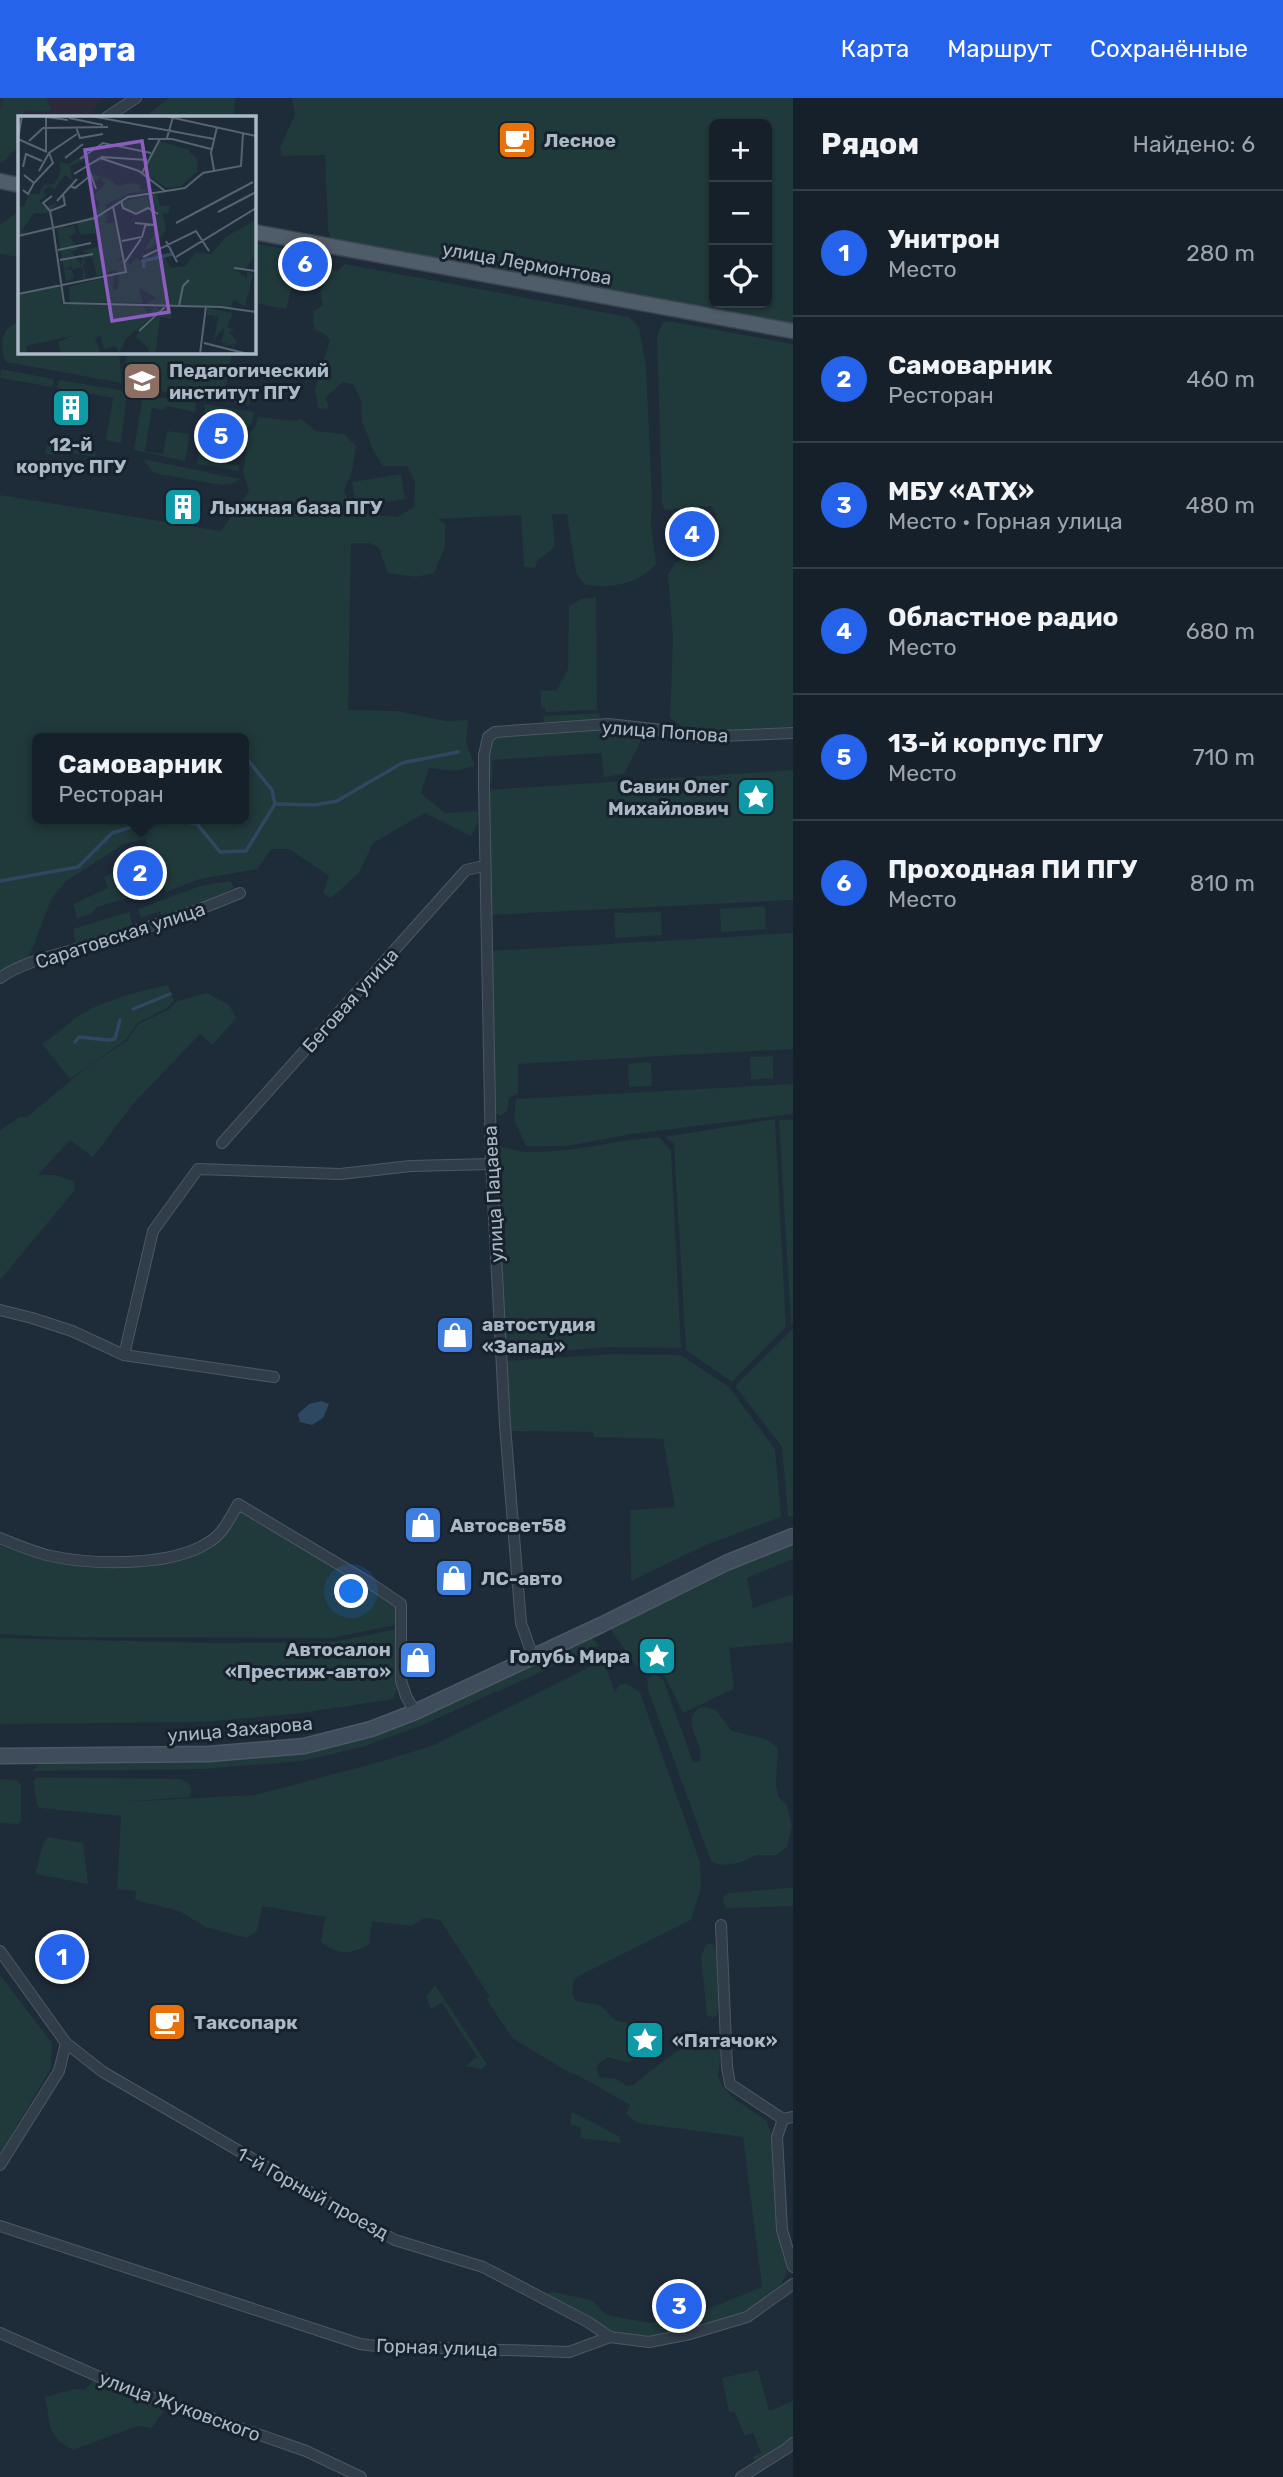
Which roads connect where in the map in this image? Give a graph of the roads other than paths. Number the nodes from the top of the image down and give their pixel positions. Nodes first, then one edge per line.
1 (136, 98) edge
2 (109, 116) edge
3 (0, 181) edge
4 (18, 185) edge
5 (256, 232) edge
6 (793, 331) edge
7 (495, 732) joint
8 (793, 733) edge
9 (484, 866) junction
10 (240, 893) dead end
11 (0, 978) edge
12 (222, 1143) dead end
13 (491, 1164) junction
14 (0, 1310) edge
15 (124, 1356) junction
16 (274, 1377) dead end
17 (793, 1535) edge
18 (0, 1538) edge
19 (533, 1657) junction
20 (415, 1712) junction
21 (0, 1756) edge
22 (721, 1925) dead end
23 (0, 1951) edge
24 (66, 2043) junction
25 (788, 2118) edge
26 (0, 2165) edge
27 (0, 2226) edge
28 (793, 2267) edge
29 (793, 2284) edge
30 (0, 2333) edge
31 (610, 2337) junction
32 (793, 2443) edge
33 (361, 2477) edge
34 (741, 2477) edge

1 - 2 street
3 - 4 main road
5 - 6 main road, улица Лермонтова
7 - 8 street, улица Попова
7 - 9 street, улица Пацаева
9 - 12 street, Беговая улица
9 - 13 street, улица Пацаева
10 - 11 street, Саратовская улица
13 - 15 street
13 - 19 street, улица Пацаева
14 - 15 street
15 - 16 street
17 - 19 main road, улица Захарова
18 - 20 street
19 - 20 main road, улица Захарова
20 - 21 main road, улица Захарова
22 - 25 street
23 - 24 street, 1-й Горный проезд
24 - 26 street
24 - 31 street, 1-й Горный проезд
25 - 28 street
27 - 31 street, Горная улица
29 - 31 street, Горная улица
30 - 33 street, улица Жуковского
32 - 34 street

